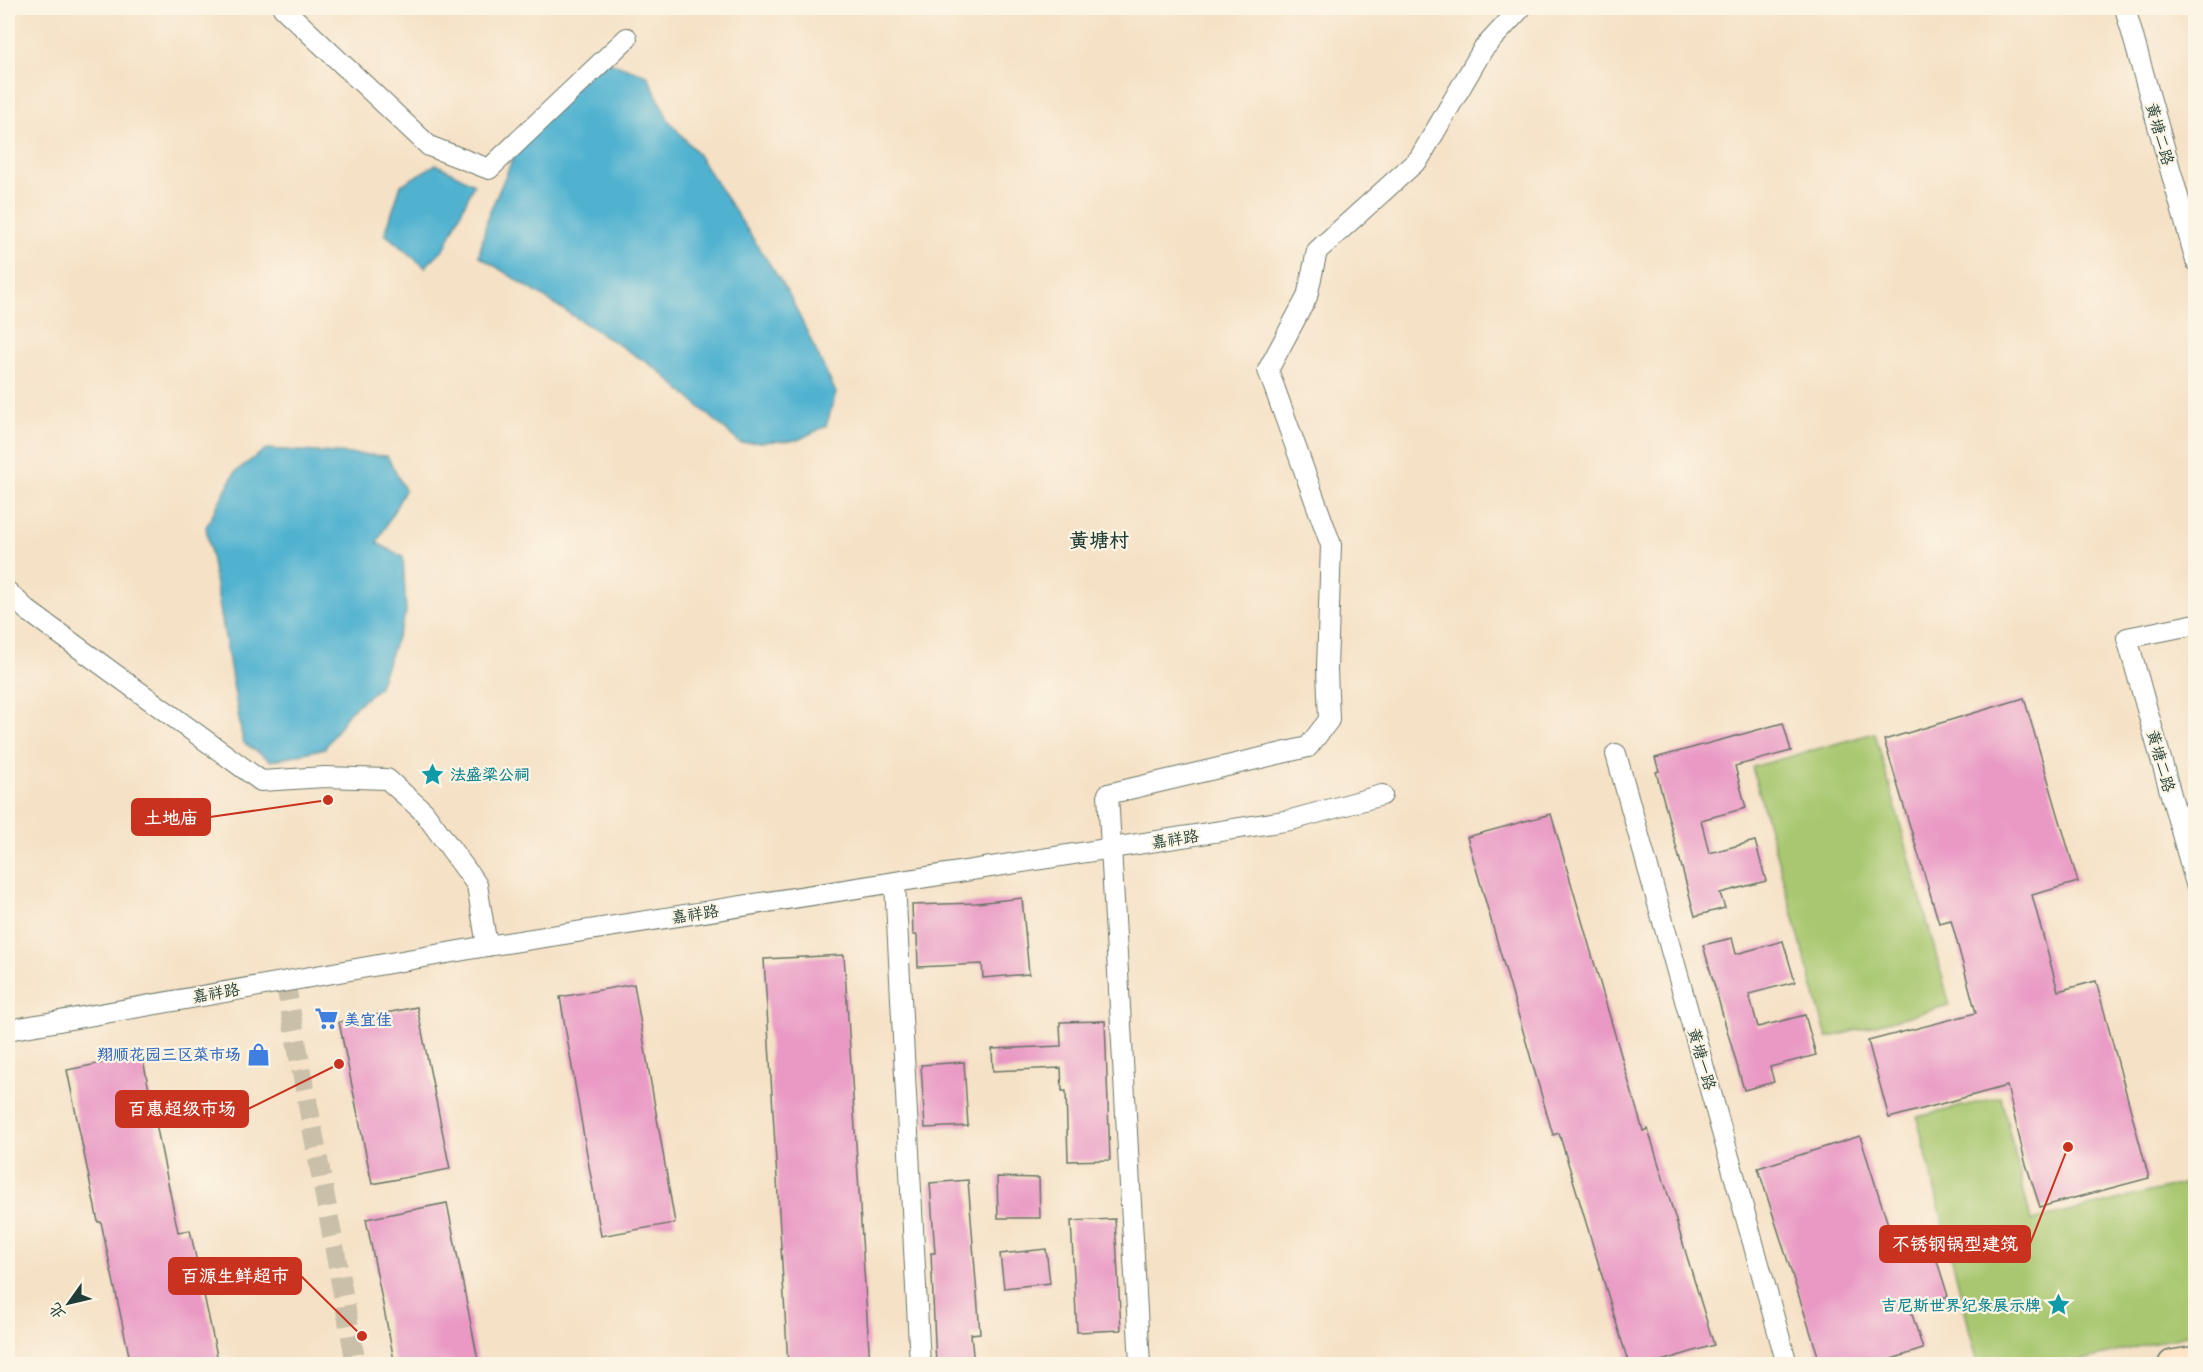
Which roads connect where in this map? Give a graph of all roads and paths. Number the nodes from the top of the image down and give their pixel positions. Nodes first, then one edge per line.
1 (283, 8) edge
2 (1521, 8) edge
3 (2125, 8) edge
4 (627, 38) dead end
5 (2196, 261) edge
6 (8, 592) edge
7 (2196, 624) edge
8 (1616, 754) dead end
9 (1382, 795) dead end
10 (1110, 850) junction
11 (895, 883) junction
12 (2196, 884) edge
13 (487, 946) junction
14 (8, 1030) edge
15 (2196, 1360) edge
16 (920, 1365) edge
17 (1140, 1365) edge
18 (1787, 1365) edge
19 (2172, 1365) edge

1 - 4 street
2 - 10 street
3 - 5 street, 黄塘二路
6 - 13 street
7 - 12 street, 黄塘二路
8 - 18 street, 黄塘一路
9 - 10 street, 嘉祥路
10 - 11 street, 嘉祥路
10 - 17 street
11 - 13 street, 嘉祥路
11 - 16 street
13 - 14 street, 嘉祥路
15 - 19 main road

